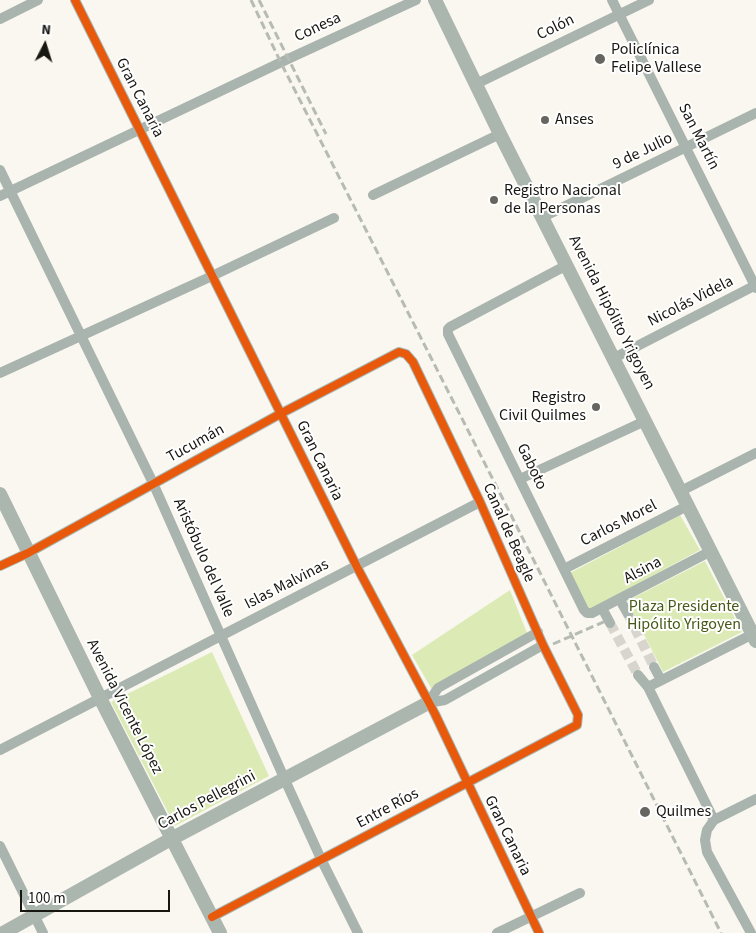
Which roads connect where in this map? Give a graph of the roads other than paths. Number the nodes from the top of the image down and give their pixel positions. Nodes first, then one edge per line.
1 (38, 0) edge
2 (75, 0) edge
3 (416, 0) edge
4 (435, 0) edge
5 (612, 0) edge
6 (649, 0) edge
7 (620, 15) junction
8 (0, 19) edge
9 (476, 84) junction
10 (756, 113) edge
11 (140, 129) junction
12 (500, 134) junction
13 (686, 147) junction
14 (0, 170) edge
15 (10, 191) junction
16 (373, 195) dead end
17 (0, 196) edge
18 (543, 217) junction
19 (334, 218) dead end
20 (567, 265) junction
21 (212, 276) junction
22 (756, 287) edge
23 (82, 336) junction
24 (406, 354) joint
25 (614, 358) junction
26 (0, 373) edge
27 (280, 414) junction
28 (646, 421) junction
29 (756, 453) edge
30 (520, 479) junction
31 (153, 483) junction
32 (681, 491) junction
33 (0, 494) edge
34 (480, 502) junction
35 (689, 505) junction
36 (712, 552) junction
37 (28, 553) junction
38 (0, 566) edge
39 (356, 567) junction
40 (564, 569) junction
41 (620, 600) junction
42 (602, 608) junction
43 (587, 613) joint
44 (628, 614) tunnel mouth
45 (610, 623) tunnel mouth
46 (538, 632) junction
47 (221, 635) junction
48 (754, 638) edge
49 (543, 645) junction
50 (654, 667) tunnel mouth
51 (638, 675) tunnel mouth
52 (661, 680) junction
53 (648, 687) junction
54 (100, 698) junction
55 (428, 703) junction
56 (577, 725) joint
57 (0, 750) edge
58 (285, 780) junction
59 (467, 784) junction
60 (756, 799) edge
61 (714, 820) junction
62 (172, 840) junction
63 (0, 846) edge
64 (321, 859) junction
65 (580, 893) dead end
66 (34, 916) junction
67 (530, 916) junction
68 (212, 917) junction
69 (3, 933) edge
70 (44, 933) edge
71 (220, 933) edge
72 (358, 933) edge
73 (497, 933) edge
74 (539, 933) edge
75 (751, 933) edge

1 - 8 street
2 - 11 street, Gran Canaria
3 - 11 street, Conesa
4 - 9 main road, Avenida Hipólito Yrigoyen
5 - 7 street, San Martín
6 - 7 street, Colón
7 - 9 street, Colón
7 - 13 street, San Martín
9 - 12 main road, Avenida Hipólito Yrigoyen
10 - 13 street, 9 de Julio
11 - 15 street, Conesa
11 - 21 street, Gran Canaria
12 - 16 street
12 - 18 main road, Avenida Hipólito Yrigoyen
13 - 18 street, 9 de Julio
13 - 22 street, San Martín
14 - 15 street, Aristóbulo del Valle
15 - 17 street, Conesa
15 - 23 street, Aristóbulo del Valle
18 - 20 main road, Avenida Hipólito Yrigoyen
19 - 21 street
20 - 25 main road, Avenida Hipólito Yrigoyen
20 - 30 street, Gaboto
21 - 23 street
21 - 27 street, Gran Canaria
22 - 25 street, Nicolás Videla
23 - 26 street
23 - 31 street, Aristóbulo del Valle
24 - 27 street, Tucumán
24 - 34 street, Canal de Beagle
25 - 28 main road, Avenida Hipólito Yrigoyen
27 - 31 street, Tucumán
27 - 39 street, Gran Canaria
28 - 30 street
28 - 32 main road, Avenida Hipólito Yrigoyen
29 - 32 street
30 - 40 street, Gaboto
31 - 37 street, Tucumán
31 - 47 street, Aristóbulo del Valle
32 - 35 main road, Avenida Hipólito Yrigoyen
33 - 37 main road, Avenida Vicente López
34 - 39 street, Islas Malvinas
34 - 46 street, Canal de Beagle
35 - 36 main road, Avenida Hipólito Yrigoyen
35 - 40 street, Carlos Morel
36 - 41 street, Alsina
36 - 48 main road, Avenida Hipólito Yrigoyen
37 - 38 street, Tucumán
37 - 54 main road, Avenida Vicente López
39 - 47 street, Islas Malvinas
39 - 55 street, Gran Canaria
40 - 43 street, Gaboto
41 - 42 street, Alsina
41 - 44 street
42 - 43 street, Alsina
42 - 45 street
46 - 49 street, Canal de Beagle
46 - 55 street, Carlos Pellegrini
47 - 54 street, Islas Malvinas
47 - 58 street, Aristóbulo del Valle
48 - 52 street
49 - 55 street, Carlos Pellegrini
49 - 56 street, Canal de Beagle
50 - 52 street
51 - 53 street
52 - 53 street
53 - 61 street
54 - 57 street, Islas Malvinas
54 - 62 main road, Avenida Vicente López
55 - 58 main road, Carlos Pellegrini
55 - 59 street, Gran Canaria
56 - 59 street, Entre Ríos
58 - 62 main road, Carlos Pellegrini
58 - 64 street, Aristóbulo del Valle
59 - 64 street, Entre Ríos
59 - 67 street, Gran Canaria
60 - 61 street
61 - 75 street
62 - 66 main road, Carlos Pellegrini
62 - 68 main road, Avenida Vicente López
63 - 66 street
64 - 68 street, Entre Ríos
64 - 72 street, Aristóbulo del Valle
65 - 67 street
66 - 69 main road, Carlos Pellegrini
66 - 70 street
67 - 73 street
67 - 74 street, Gran Canaria
68 - 71 main road, Avenida Vicente López

